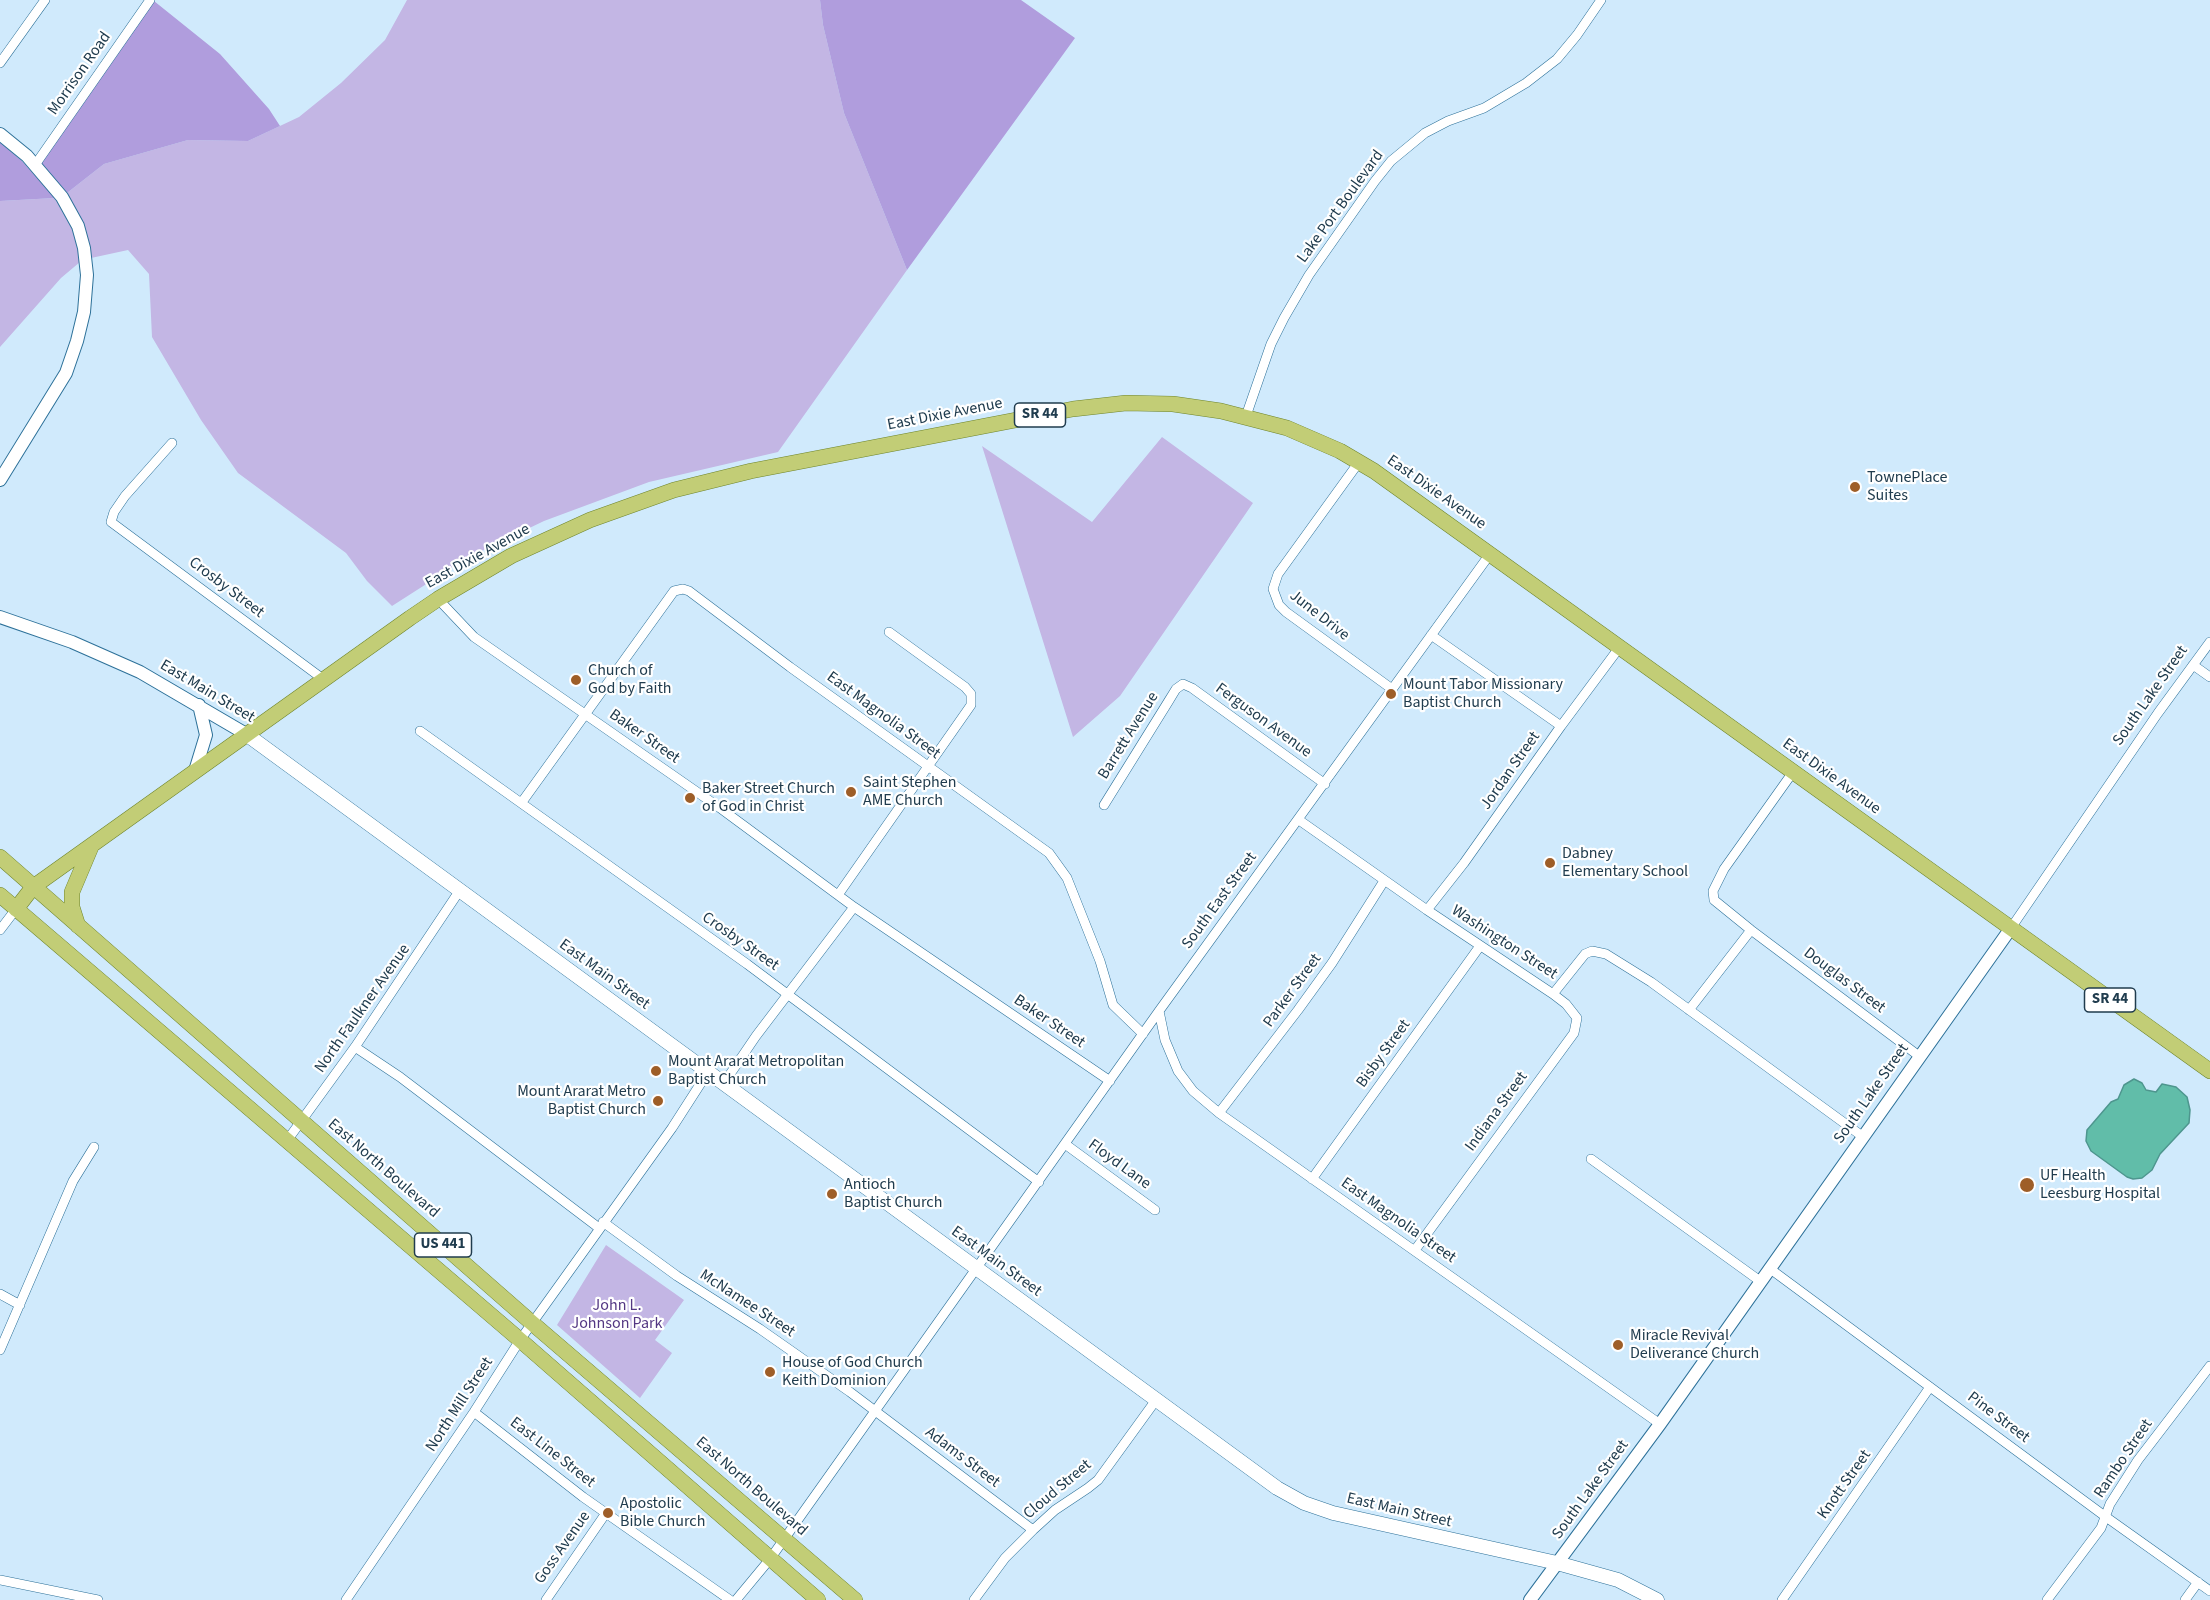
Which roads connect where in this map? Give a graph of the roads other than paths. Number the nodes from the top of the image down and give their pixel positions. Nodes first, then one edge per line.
1 (45, 0) edge
2 (150, 0) edge
3 (1601, 0) edge
4 (0, 63) edge
5 (0, 134) edge
6 (35, 165) junction
7 (1246, 416) junction
8 (172, 443) dead end
9 (1359, 462) junction
10 (0, 480) edge
11 (1490, 554) junction
12 (438, 599) junction
13 (0, 617) edge
14 (889, 632) dead end
15 (1431, 635) junction
16 (2210, 642) edge
17 (1619, 648) junction
18 (2193, 665) junction
19 (2210, 677) edge
20 (323, 679) junction
21 (1183, 684) joint
22 (1392, 688) junction
23 (200, 705) junction
24 (585, 713) junction
25 (1561, 726) junction
26 (420, 731) dead end
27 (246, 734) junction
28 (928, 767) junction
29 (195, 771) junction
30 (1793, 772) junction
31 (1325, 784) junction
32 (522, 802) junction
33 (1104, 806) dead end
34 (1299, 820) junction
35 (93, 844) junction
36 (0, 857) edge
37 (1384, 880) junction
38 (33, 887) junction
39 (460, 890) junction
40 (838, 895) junction
41 (0, 896) edge
42 (854, 907) junction
43 (16, 909) junction
44 (1427, 910) junction
45 (78, 926) junction
46 (2011, 928) junction
47 (0, 930) edge
48 (1751, 930) junction
49 (1480, 946) junction
50 (787, 994) junction
51 (1552, 994) junction
52 (1689, 1010) junction
53 (1159, 1011) junction
54 (1143, 1035) junction
55 (355, 1047) junction
56 (1919, 1056) junction
57 (2210, 1071) edge
58 (708, 1072) junction
59 (1110, 1081) junction
60 (724, 1083) junction
61 (1219, 1113) junction
62 (302, 1122) junction
63 (1862, 1136) junction
64 (286, 1142) junction
65 (1065, 1144) junction
66 (94, 1147) dead end
67 (1591, 1159) dead end
68 (1312, 1179) junction
69 (1039, 1182) junction
70 (1155, 1210) dead end
71 (601, 1225) junction
72 (1415, 1250) junction
73 (976, 1268) junction
74 (1769, 1268) junction
75 (1760, 1281) junction
76 (0, 1294) edge
77 (20, 1305) junction
78 (532, 1323) junction
79 (520, 1340) junction
80 (0, 1350) edge
81 (2210, 1366) edge
82 (1930, 1387) junction
83 (1156, 1400) junction
84 (874, 1411) junction
85 (474, 1412) junction
86 (1660, 1424) junction
87 (606, 1513) junction
88 (2106, 1517) junction
89 (1033, 1530) junction
90 (784, 1539) junction
91 (770, 1559) junction
92 (1557, 1563) junction
93 (0, 1580) edge
94 (2198, 1582) junction
95 (2210, 1591) edge
96 (67, 1597) edge
97 (98, 1600) edge
98 (346, 1600) edge
99 (546, 1600) edge
100 (730, 1600) edge
101 (736, 1600) edge
102 (818, 1600) edge
103 (855, 1600) edge
104 (974, 1600) edge
105 (1530, 1600) edge
106 (1657, 1600) edge
107 (1782, 1600) edge
108 (2047, 1600) edge
109 (2186, 1600) edge

1 - 4 street
2 - 6 street, Morrison Road
3 - 7 street, Lake Port Boulevard
5 - 6 street
6 - 10 street
7 - 9 main road, East Dixie Avenue / SR 44
7 - 12 main road, East Dixie Avenue / SR 44
8 - 20 street, Crosby Street
9 - 11 main road, East Dixie Avenue / SR 44
9 - 22 street, June Drive
11 - 15 street, South East Street
11 - 17 main road, East Dixie Avenue / SR 44
12 - 20 main road, East Dixie Avenue / SR 44
12 - 24 street, Baker Street
13 - 23 street, East Main Street
14 - 28 street
15 - 22 street, South East Street
15 - 25 street
16 - 18 street, South Lake Street
17 - 25 street, Jordan Street
17 - 30 main road, East Dixie Avenue / SR 44
18 - 19 street
18 - 46 street, South Lake Street
20 - 27 main road, East Dixie Avenue / SR 44
21 - 31 street, Ferguson Avenue
21 - 33 street, Barrett Avenue
22 - 31 street, South East Street
23 - 27 street, East Main Street
23 - 29 street
24 - 28 street, East Magnolia Street
24 - 32 street
24 - 40 street, Baker Street
25 - 44 street, Jordan Street
26 - 32 street, Crosby Street
27 - 29 main road, East Dixie Avenue / SR 44
27 - 39 main road, East Main Street
28 - 40 street
28 - 54 street, East Magnolia Street
29 - 35 main road, East Dixie Avenue / SR 44
30 - 46 main road, East Dixie Avenue / SR 44
30 - 48 street
31 - 34 street, South East Street
32 - 50 street, Crosby Street
34 - 37 street, Washington Street
34 - 53 street, South East Street
35 - 38 main road, East Dixie Avenue / SR 44
35 - 45 main road
36 - 38 main road, East North Boulevard / US 441
37 - 44 street, Washington Street
37 - 61 street, Parker Street
38 - 43 main road, SR 44
38 - 45 main road, East North Boulevard / US 441
39 - 55 street, North Faulkner Avenue
39 - 58 main road, East Main Street
40 - 42 street, Baker Street
41 - 43 main road, US 441
42 - 50 street
42 - 59 street, Baker Street
43 - 47 street
43 - 64 main road, US 441
44 - 49 street, Washington Street
45 - 62 main road, East North Boulevard / US 441
46 - 56 street, South Lake Street
46 - 57 main road, East Dixie Avenue / SR 44
48 - 52 street
48 - 56 street, Douglas Street
49 - 51 street, Washington Street
49 - 68 street, Bisby Street
50 - 60 street
50 - 69 street, Crosby Street
51 - 52 street, Washington Street
51 - 72 street, Indiana Street
52 - 63 street, Washington Street
53 - 54 street, South East Street
53 - 61 street, East Magnolia Street
54 - 59 street, South East Street
55 - 62 street, North Faulkner Avenue
55 - 71 street, McNamee Street
56 - 63 street, South Lake Street
58 - 60 main road, East Main Street
58 - 71 street, North Mill Street
59 - 65 street, South East Street
60 - 73 main road, East Main Street
61 - 68 street, East Magnolia Street
62 - 64 street, North Faulkner Avenue
62 - 78 main road, East North Boulevard / US 441
63 - 74 street, South Lake Street
64 - 79 main road, US 441
65 - 69 street, South East Street
65 - 70 street, Floyd Lane
66 - 77 street
67 - 75 street
68 - 72 street, East Magnolia Street
69 - 73 street, South East Street
71 - 78 street, North Mill Street
71 - 84 street, McNamee Street
72 - 86 street, East Magnolia Street
73 - 83 main road, East Main Street
73 - 84 street, South East Street
74 - 75 street, South Lake Street
74 - 82 street, Pine Street
75 - 86 street, South Lake Street
76 - 77 street
77 - 80 street
78 - 79 street, North Mill Street
78 - 90 main road, East North Boulevard / US 441
79 - 85 street, North Mill Street
79 - 91 main road, US 441
81 - 88 street, Rambo Street
82 - 88 street, Pine Street
82 - 107 street, Knott Street
83 - 89 street, Cloud Street
83 - 92 main road, East Main Street
84 - 89 street, Adams Street
84 - 90 street, South East Street
85 - 87 street, East Line Street
85 - 98 street, North Mill Street
86 - 92 street, South Lake Street
87 - 99 street, Goss Avenue
87 - 100 street, East Line Street
88 - 94 street, Pine Street
88 - 108 street, Rambo Street
89 - 104 street, Cloud Street
90 - 91 street, South East Street
90 - 103 main road, East North Boulevard / US 441
91 - 101 street, South East Street
91 - 102 main road, US 441
92 - 105 street, South Lake Street
92 - 106 main road, East Main Street
93 - 96 street
94 - 95 street, Pine Street
94 - 109 street
96 - 97 street

